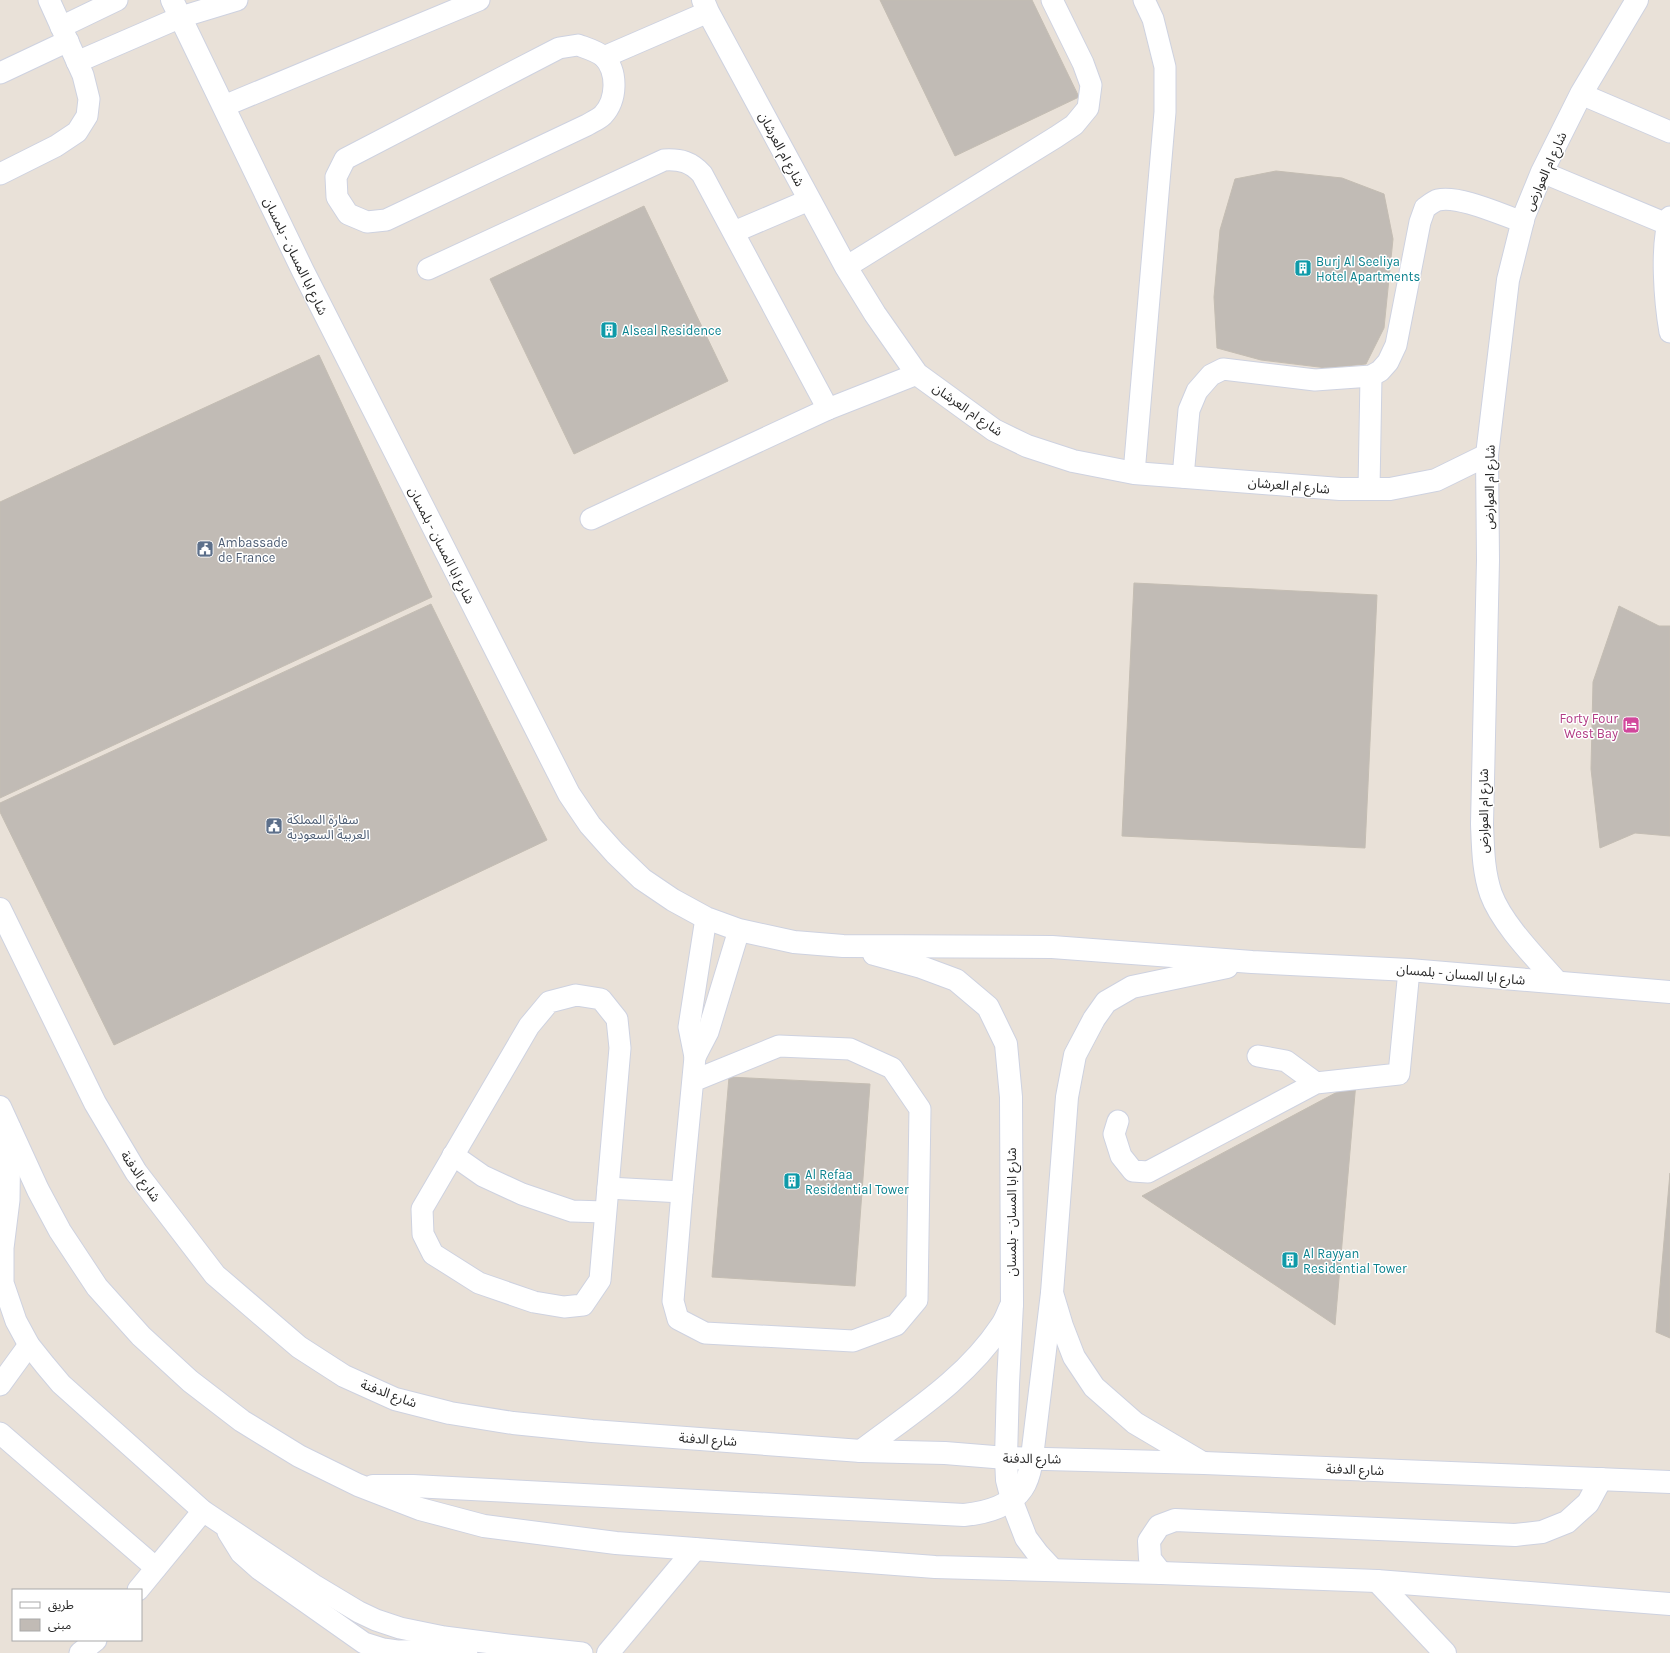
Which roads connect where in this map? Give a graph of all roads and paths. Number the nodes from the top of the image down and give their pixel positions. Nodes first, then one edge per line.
1 (48, 0) edge
2 (117, 0) edge
3 (237, 0) edge
4 (479, 0) edge
5 (1052, 0) edge
6 (1144, 0) edge
7 (1637, 0) edge
8 (705, 6) edge
9 (177, 8) edge
10 (65, 34) junction
11 (604, 57) junction
12 (77, 62) junction
13 (0, 72) edge
14 (1581, 94) junction
15 (224, 106) junction
16 (1670, 132) edge
17 (1542, 172) junction
18 (0, 174) edge
19 (809, 200) junction
20 (1669, 221) edge
21 (1523, 222) junction
22 (734, 232) junction
23 (846, 267) junction
24 (428, 269) dead end
25 (1670, 332) edge
26 (917, 374) junction
27 (1371, 376) junction
28 (828, 408) junction
29 (1488, 455) junction
30 (1134, 472) junction
31 (1183, 477) junction
32 (1369, 489) junction
33 (591, 519) dead end
34 (0, 908) edge
35 (706, 918) junction
36 (739, 930) junction
37 (843, 946) junction
38 (1252, 962) junction
39 (1409, 970) junction
40 (1557, 982) junction
41 (1670, 992) edge
42 (1258, 1056) dead end
43 (695, 1057) junction
44 (693, 1081) junction
45 (1316, 1083) junction
46 (0, 1107) edge
47 (1118, 1121) dead end
48 (10, 1128) junction
49 (453, 1155) junction
50 (608, 1188) junction
51 (682, 1192) junction
52 (605, 1212) junction
53 (1052, 1293) junction
54 (1012, 1304) junction
55 (30, 1345) junction
56 (0, 1385) edge
57 (0, 1433) edge
58 (861, 1451) junction
59 (1032, 1457) junction
60 (1006, 1458) junction
61 (1204, 1464) junction
62 (1601, 1479) junction
63 (1670, 1482) edge
64 (358, 1486) junction
65 (1011, 1500) junction
66 (203, 1511) junction
67 (695, 1549) junction
68 (156, 1568) junction
69 (1052, 1569) junction
70 (1161, 1573) junction
71 (1377, 1581) junction
72 (139, 1589) edge
73 (1670, 1604) edge
74 (95, 1641) edge
75 (99, 1641) edge
76 (80, 1653) edge
77 (101, 1653) edge
78 (582, 1653) edge
79 (608, 1653) edge
80 (1446, 1653) edge

1 - 10 lane
2 - 10 lane
3 - 9 lane
4 - 15 lane
5 - 23 lane
6 - 30 lane
7 - 14 main road, شارع ام العوارض
8 - 11 lane
8 - 19 main road, شارع ام العرشان
9 - 12 lane
9 - 15 main road, شارع ابا المسان - بلمسان
10 - 12 lane
10 - 13 lane
11 - 11 lane
12 - 18 lane
14 - 16 lane
14 - 17 main road, شارع ام العوارض
15 - 35 main road, شارع ابا المسان - بلمسان
17 - 20 lane
17 - 21 main road, شارع ام العوارض
19 - 22 lane
19 - 23 main road, شارع ام العرشان
20 - 25 lane
21 - 27 lane
21 - 29 main road, شارع ام العوارض
22 - 24 lane
22 - 28 lane
23 - 26 main road, شارع ام العرشان
26 - 28 lane
26 - 30 main road, شارع ام العرشان
27 - 31 lane
27 - 32 lane
28 - 33 lane
29 - 32 main road, شارع ام العرشان
29 - 40 main road, شارع ام العوارض
30 - 31 main road, شارع ام العرشان
31 - 32 main road, شارع ام العرشان
34 - 58 main road, شارع الدفنة
35 - 36 main road, شارع ابا المسان - بلمسان
35 - 43 lane
36 - 37 main road, شارع ابا المسان - بلمسان
36 - 43 lane
37 - 38 main road, شارع ابا المسان - بلمسان
37 - 54 main road, شارع ابا المسان - بلمسان
38 - 39 main road, شارع ابا المسان - بلمسان
38 - 53 main road, شارع ابا المسان - بلمسان
39 - 40 main road, شارع ابا المسان - بلمسان
39 - 45 lane
40 - 41 main road, شارع ابا المسان - بلمسان
42 - 45 lane
43 - 44 lane
44 - 51 lane
44 - 51 lane
45 - 47 lane
46 - 48 main road
48 - 55 lane
48 - 64 main road
49 - 50 lane
49 - 52 lane
49 - 52 lane
50 - 51 lane
50 - 52 lane
53 - 59 main road, شارع ابا المسان - بلمسان
53 - 61 main road
54 - 58 main road
54 - 60 main road, شارع ابا المسان - بلمسان
55 - 56 lane
55 - 66 lane
57 - 68 lane
58 - 60 main road, شارع الدفنة
59 - 60 main road, شارع الدفنة
59 - 61 main road, شارع الدفنة
59 - 65 main road, شارع ابا المسان - بلمسان
60 - 65 main road, شارع ابا المسان - بلمسان
61 - 62 main road, شارع الدفنة
62 - 63 main road, شارع الدفنة
62 - 70 main road
64 - 65 main road, شارع ابا المسان - بلمسان
64 - 67 main road
65 - 69 main road, شارع ابا المسان - بلمسان
66 - 68 lane
66 - 78 lane
67 - 69 main road
67 - 79 main road
68 - 72 lane
69 - 70 main road
70 - 71 main road
71 - 73 main road
71 - 80 main road
74 - 76 lane
75 - 77 lane

